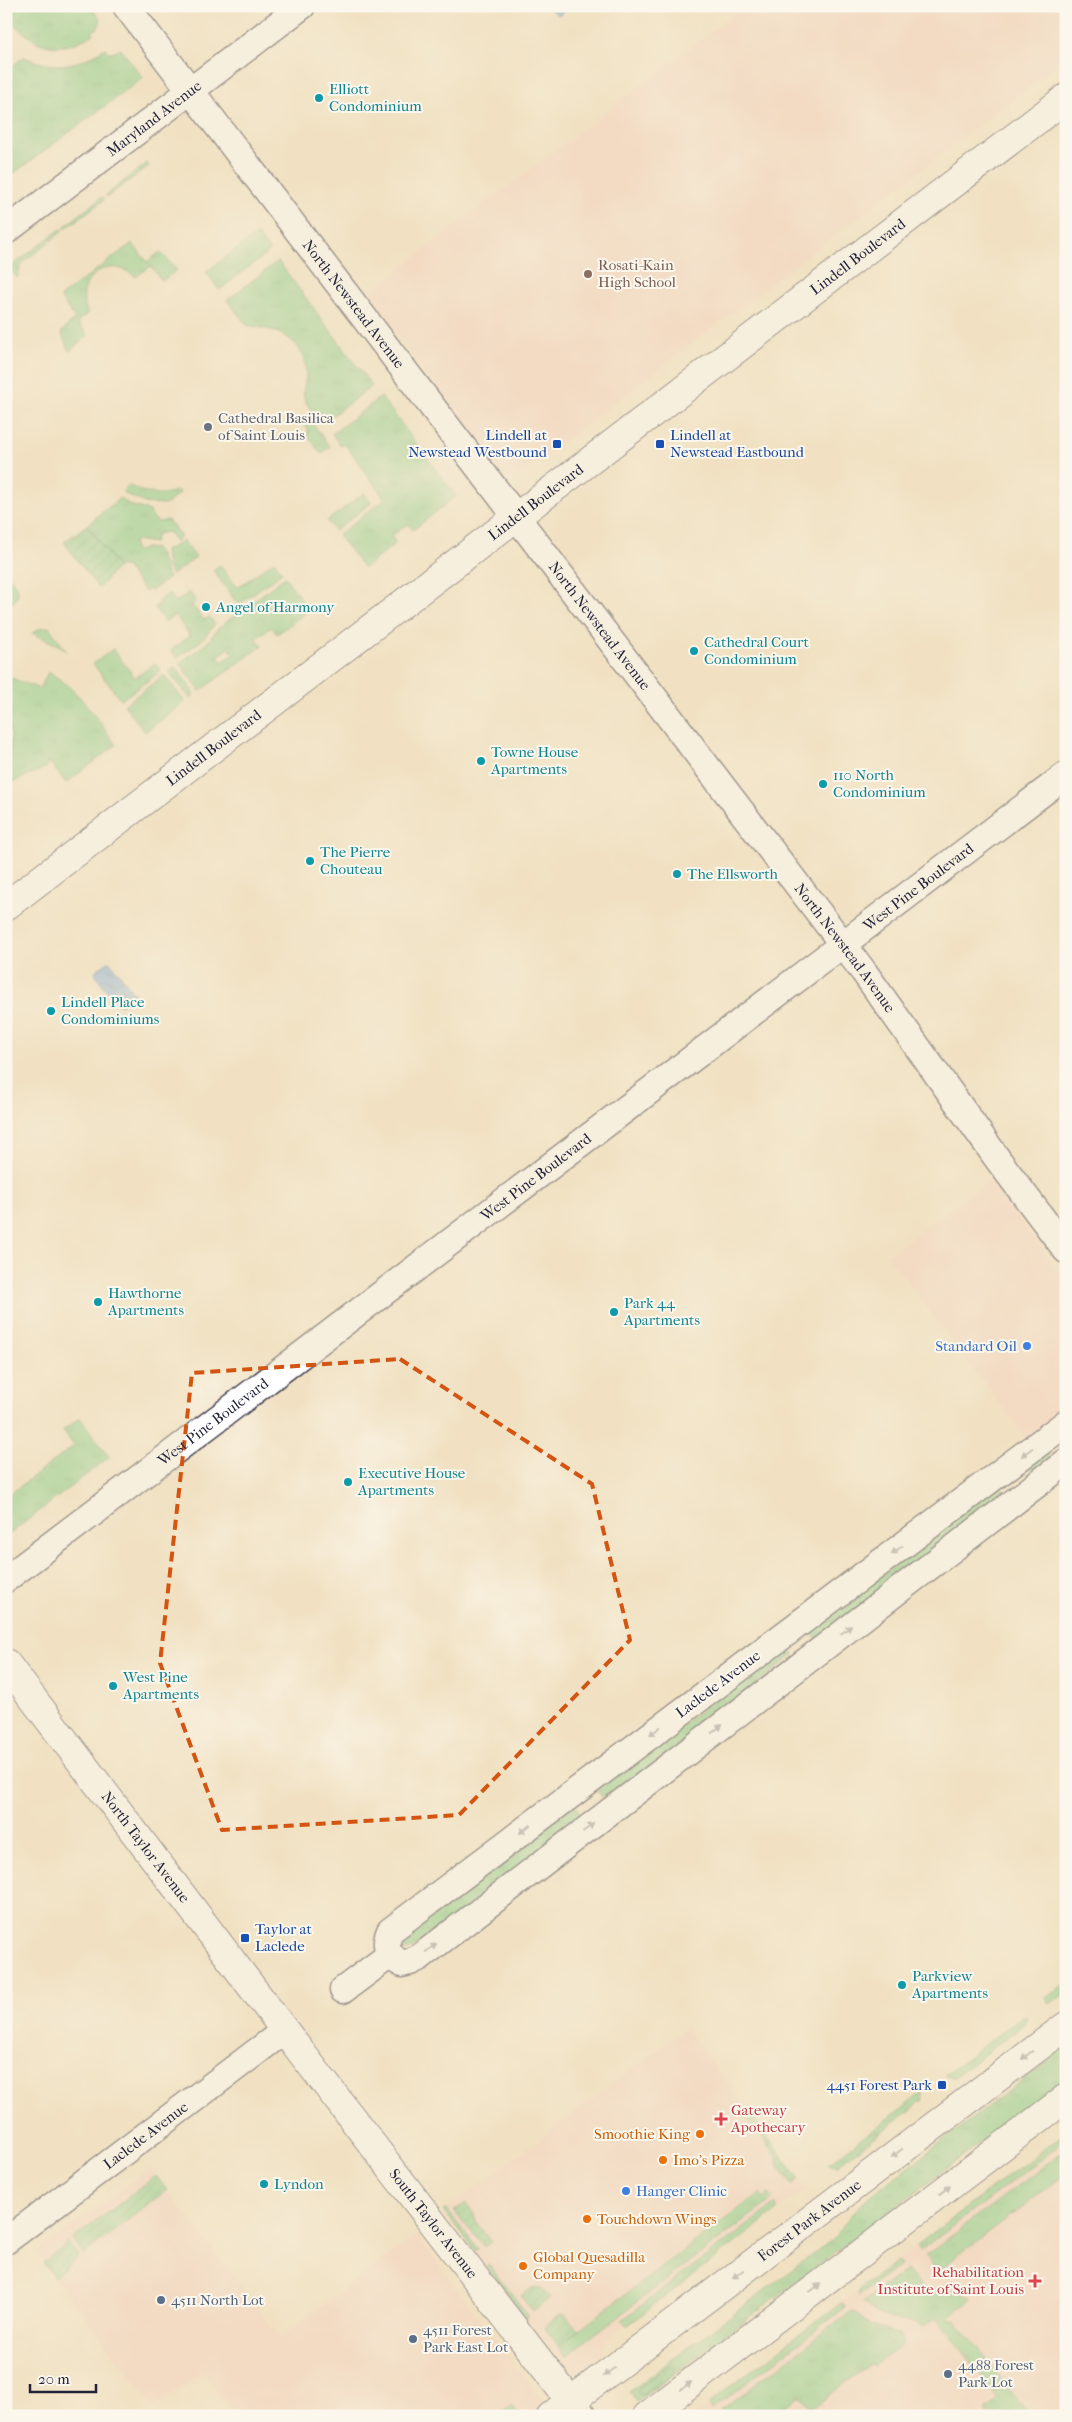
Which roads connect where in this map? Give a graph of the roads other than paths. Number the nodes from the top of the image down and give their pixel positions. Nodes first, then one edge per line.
1 (126, 6) edge
2 (302, 6) edge
3 (191, 91) junction
4 (1066, 98) edge
5 (6, 231) edge
6 (517, 517) junction
7 (1066, 776) edge
8 (6, 906) edge
9 (843, 944) junction
10 (1066, 1250) edge
11 (1066, 1423) edge
12 (1066, 1462) edge
13 (6, 1579) edge
14 (6, 1663) edge
15 (390, 1954) junction
16 (343, 1990) dead end
17 (1066, 2026) edge
18 (284, 2031) junction
19 (1066, 2098) edge
20 (6, 2241) edge
21 (568, 2411) edge
22 (647, 2416) edge

1 - 3 street, North Newstead Avenue
2 - 3 street, Maryland Avenue
3 - 5 street, Maryland Avenue
3 - 6 street, North Newstead Avenue
4 - 6 main road, Lindell Boulevard
6 - 8 main road, Lindell Boulevard
6 - 9 street, North Newstead Avenue
7 - 9 street, West Pine Boulevard
9 - 10 street, North Newstead Avenue
9 - 13 street, West Pine Boulevard
11 -> 15 street, Laclede Avenue
15 -> 12 street
14 - 18 main road, North Taylor Avenue
15 - 16 street
17 -> 21 main road, Forest Park Avenue
18 - 20 street, Laclede Avenue
18 - 21 main road, South Taylor Avenue
22 -> 19 main road

